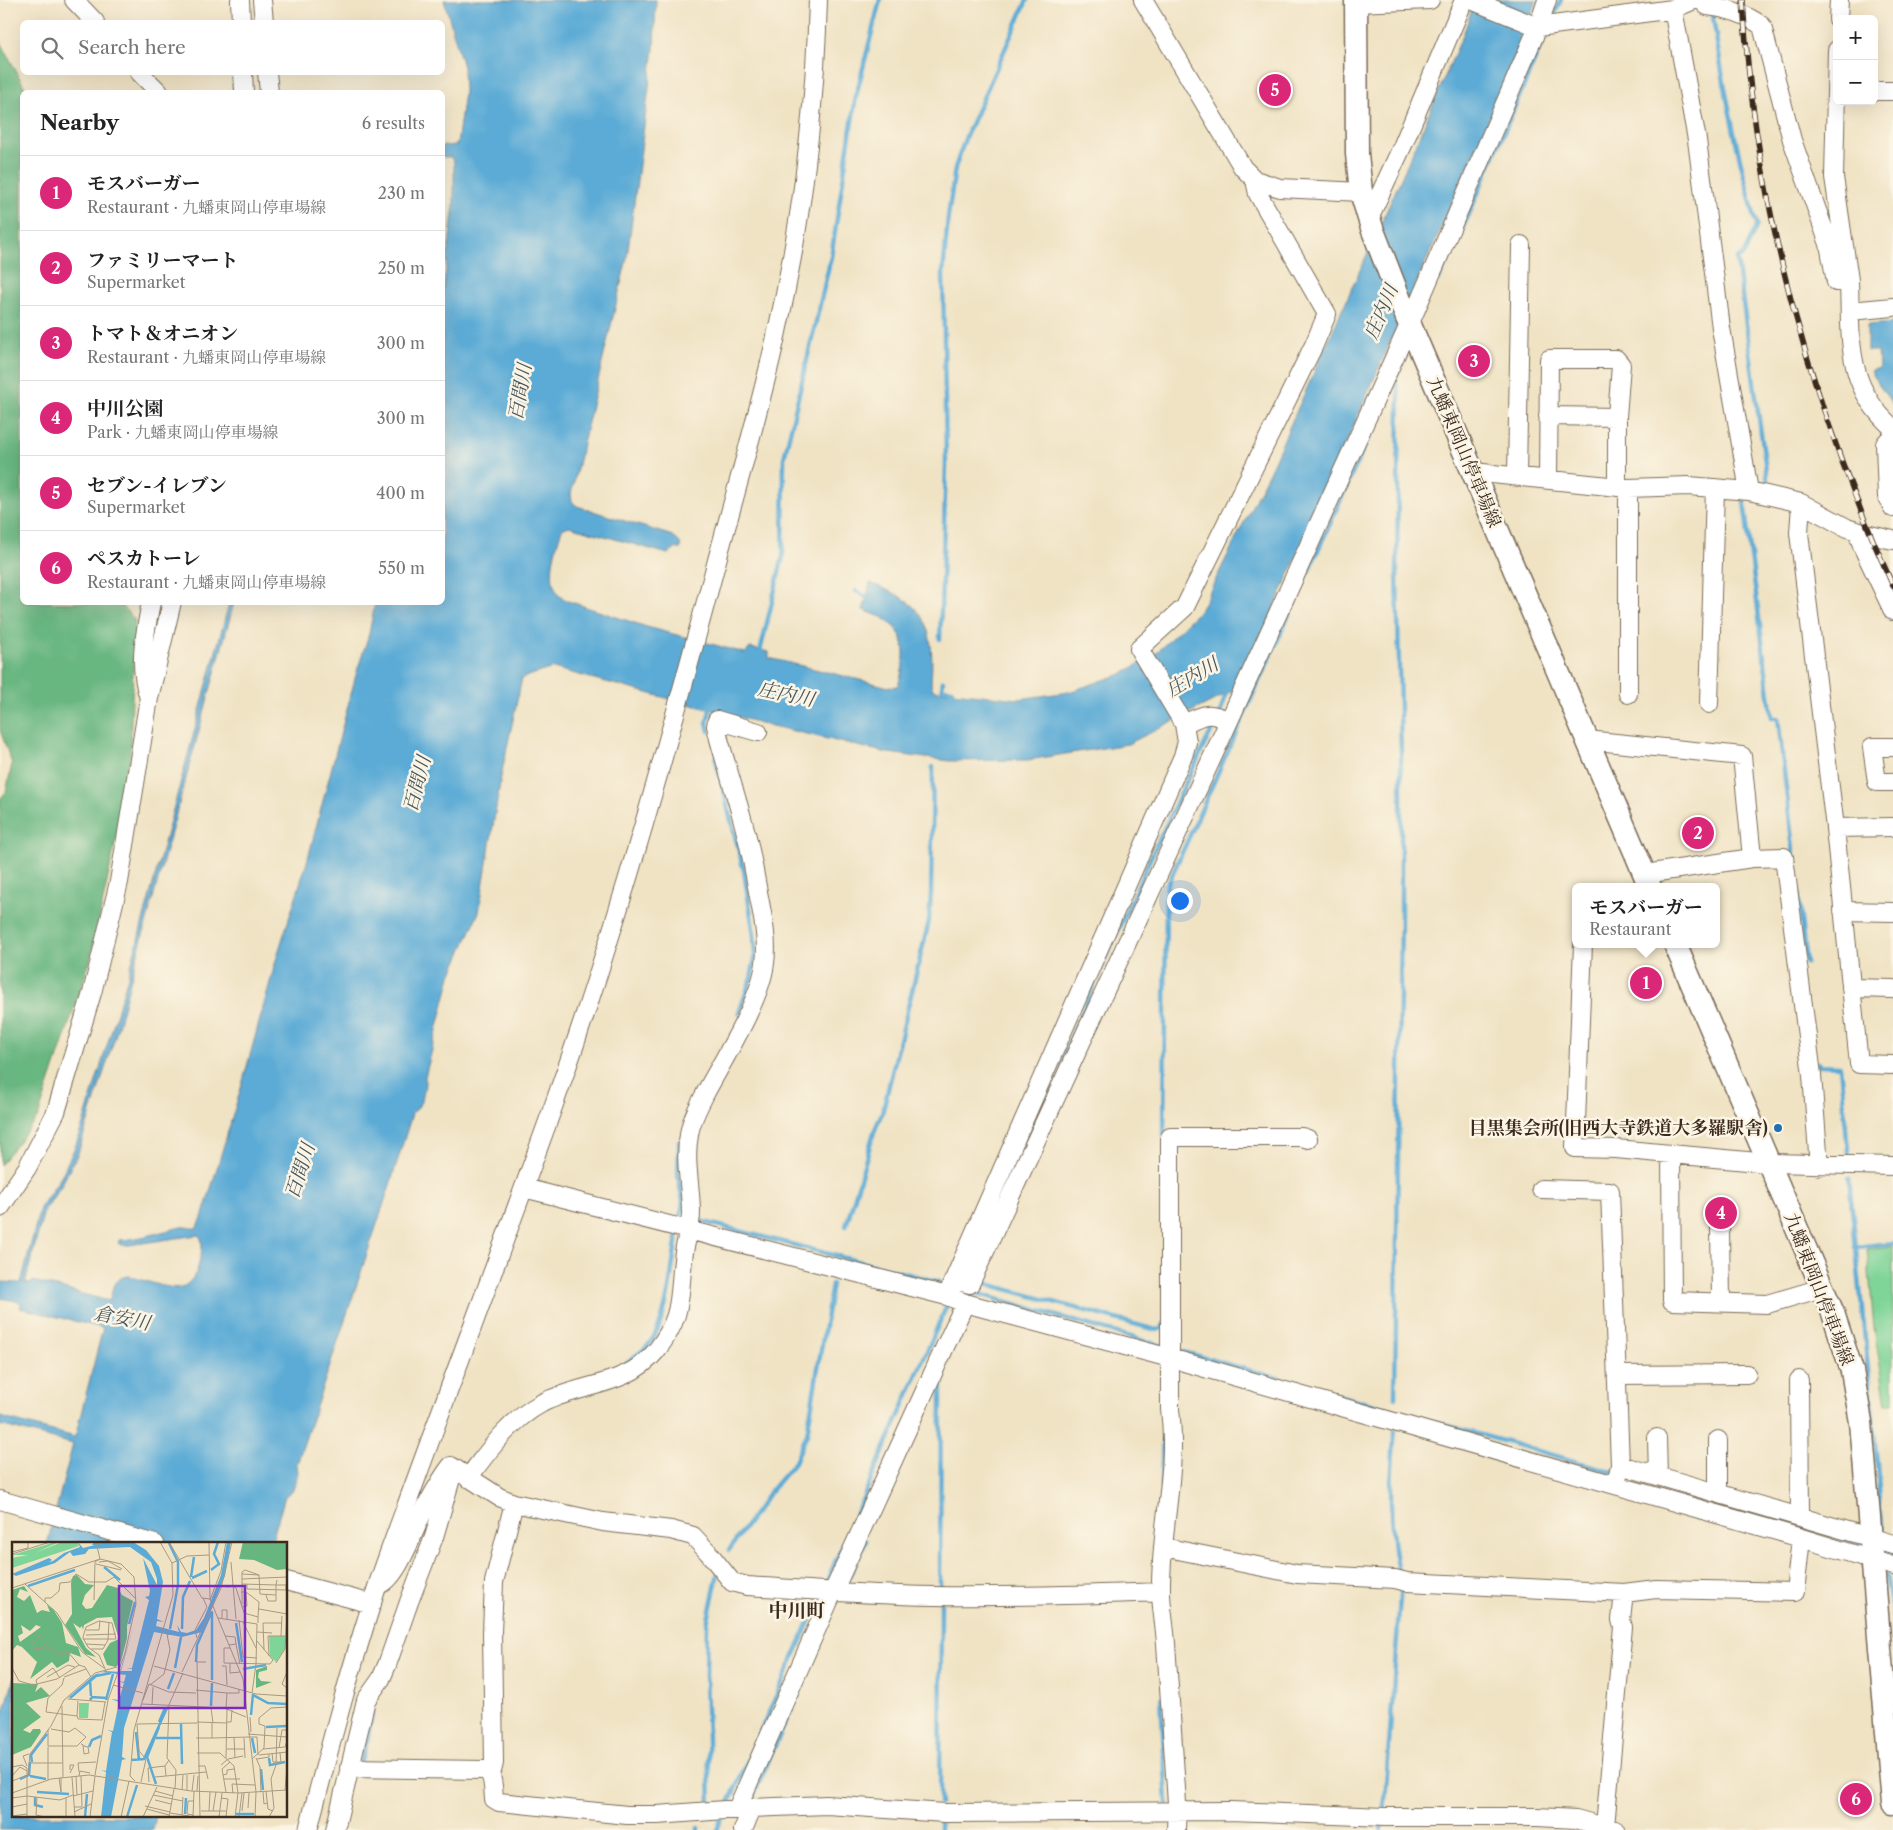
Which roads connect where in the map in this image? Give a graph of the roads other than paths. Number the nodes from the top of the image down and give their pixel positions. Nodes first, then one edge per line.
1 (74, 0) edge
2 (240, 0) edge
3 (262, 0) edge
4 (818, 0) edge
5 (1143, 0) edge
6 (1430, 0) edge
7 (1464, 0) edge
8 (1471, 0) edge
9 (1547, 0) edge
10 (1839, 0) edge
11 (1356, 2) edge
12 (1705, 3) edge
13 (1673, 9) junction
14 (1838, 15) edge
15 (93, 20) edge
16 (241, 20) edge
17 (264, 20) edge
18 (1543, 26) junction
19 (142, 75) edge
20 (243, 75) edge
21 (267, 75) edge
22 (157, 90) edge
23 (244, 90) edge
24 (269, 90) edge
25 (1878, 91) edge
26 (1893, 91) edge
27 (1836, 105) edge
28 (1255, 180) junction
29 (1361, 192) junction
30 (1370, 223) junction
31 (1521, 245) dead end
32 (1849, 280) junction
33 (1893, 307) edge
34 (1850, 311) junction
35 (1408, 321) junction
36 (1548, 416) junction
37 (1617, 417) junction
38 (1893, 428) edge
39 (1893, 435) edge
40 (1473, 472) junction
41 (1517, 476) junction
42 (1548, 479) junction
43 (1622, 488) junction
44 (1715, 488) junction
45 (1749, 491) junction
46 (1801, 503) junction
47 (1893, 508) edge
48 (1857, 531) junction
49 (1893, 540) edge
50 (151, 605) edge
51 (171, 605) edge
52 (1893, 611) edge
53 (1628, 694) dead end
54 (149, 698) junction
55 (1709, 704) dead end
56 (1223, 718) junction
57 (1183, 722) junction
58 (758, 732) dead end
59 (1587, 740) junction
60 (1893, 747) edge
61 (1893, 782) edge
62 (1893, 827) edge
63 (1835, 828) junction
64 (1752, 858) junction
65 (1647, 880) edge
66 (1843, 911) junction
67 (1893, 912) edge
68 (1583, 948) edge
69 (1677, 948) edge
70 (1851, 988) junction
71 (1893, 989) edge
72 (1893, 1065) edge
73 (1308, 1139) dead end
74 (1671, 1154) junction
75 (1769, 1164) junction
76 (1819, 1166) junction
77 (1893, 1166) edge
78 (524, 1188) junction
79 (1541, 1189) dead end
80 (3, 1198) edge
81 (690, 1222) junction
82 (1720, 1228) dead end
83 (951, 1288) junction
84 (1822, 1288) junction
85 (1721, 1302) junction
86 (965, 1303) junction
87 (1170, 1351) junction
88 (1747, 1374) dead end
89 (1617, 1375) junction
90 (1800, 1380) dead end
91 (1657, 1438) dead end
92 (1718, 1440) dead end
93 (454, 1467) junction
94 (1618, 1475) junction
95 (1658, 1476) junction
96 (468, 1478) junction
97 (1718, 1493) junction
98 (0, 1500) edge
99 (514, 1503) junction
100 (1800, 1517) junction
101 (1801, 1538) junction
102 (148, 1542) edge
103 (1878, 1545) edge
104 (1162, 1547) junction
105 (1893, 1566) edge
106 (288, 1582) edge
107 (377, 1586) junction
108 (832, 1592) junction
109 (1161, 1592) junction
110 (1624, 1593) junction
111 (372, 1604) junction
112 (356, 1769) junction
113 (491, 1775) junction
114 (1893, 1804) edge
115 (735, 1809) junction
116 (1176, 1811) junction
117 (1385, 1820) edge
118 (1473, 1823) edge
119 (1550, 1824) edge
120 (312, 1826) edge
121 (1610, 1828) edge
122 (335, 1830) edge
123 (743, 1830) edge
124 (1176, 1830) edge

1 - 15 street
2 - 16 street
3 - 17 street
4 - 78 street
5 - 28 street
6 - 11 street
7 - 30 street
8 - 18 street
9 - 18 street
10 - 14 street
11 - 29 main road, 九蟠東岡山停車場線
12 - 13 street
12 - 32 street
13 - 18 street
13 - 45 street
18 - 35 street
19 - 22 street
20 - 23 street
21 - 24 street
25 - 26 street
27 - 32 street
28 - 29 street
28 - 57 street
29 - 30 main road, 九蟠東岡山停車場線
30 - 35 main road, 九蟠東岡山停車場線
31 - 41 street
32 - 34 street
33 - 34 street
34 - 38 street
35 - 40 main road, 九蟠東岡山停車場線
35 - 56 street
36 - 37 street
36 - 37 street
36 - 42 street
37 - 43 street
39 - 47 street
40 - 41 street
40 - 59 main road, 九蟠東岡山停車場線
41 - 42 street
42 - 43 street
43 - 44 street
43 - 53 street
44 - 45 street
44 - 55 street
45 - 46 street
46 - 48 street
46 - 63 street
48 - 49 street
48 - 52 street
50 - 54 street
51 - 54 street
54 - 80 street
56 - 57 street
56 - 83 street
57 - 83 street
58 - 81 street
59 - 64 street
59 - 65 main road, 九蟠東岡山停車場線
60 - 61 street
62 - 63 street
63 - 66 street
64 - 65 street
64 - 76 street
66 - 67 street
66 - 70 street
68 - 74 street
69 - 75 main road, 九蟠東岡山停車場線
70 - 71 street
70 - 72 street
73 - 87 street
74 - 75 street
74 - 85 street
75 - 76 street
75 - 84 main road, 九蟠東岡山停車場線
76 - 77 street
78 - 81 street
78 - 107 street
79 - 89 street
81 - 83 street
81 - 96 street
82 - 85 street
83 - 86 street
84 - 85 street
84 - 103 main road, 九蟠東岡山停車場線
86 - 87 street
86 - 108 street
87 - 94 street
87 - 104 street
88 - 89 street
89 - 94 street
90 - 100 street
91 - 95 street
92 - 97 street
93 - 96 street
93 - 107 street
93 - 112 street
94 - 95 street
94 - 101 street
95 - 97 street
96 - 99 street
97 - 100 street
98 - 102 street
99 - 108 street
99 - 113 street
100 - 103 street
101 - 103 street
101 - 110 street
103 - 105 street
103 - 114 main road, 九蟠東岡山停車場線
104 - 109 street
104 - 110 street
106 - 111 street
107 - 111 street
108 - 109 street
108 - 115 street
109 - 116 street
110 - 121 street
111 - 120 street
112 - 113 street
112 - 122 street
113 - 115 street
115 - 116 street
115 - 123 street
116 - 117 street
116 - 124 street
117 - 118 street
118 - 119 street
119 - 121 street

